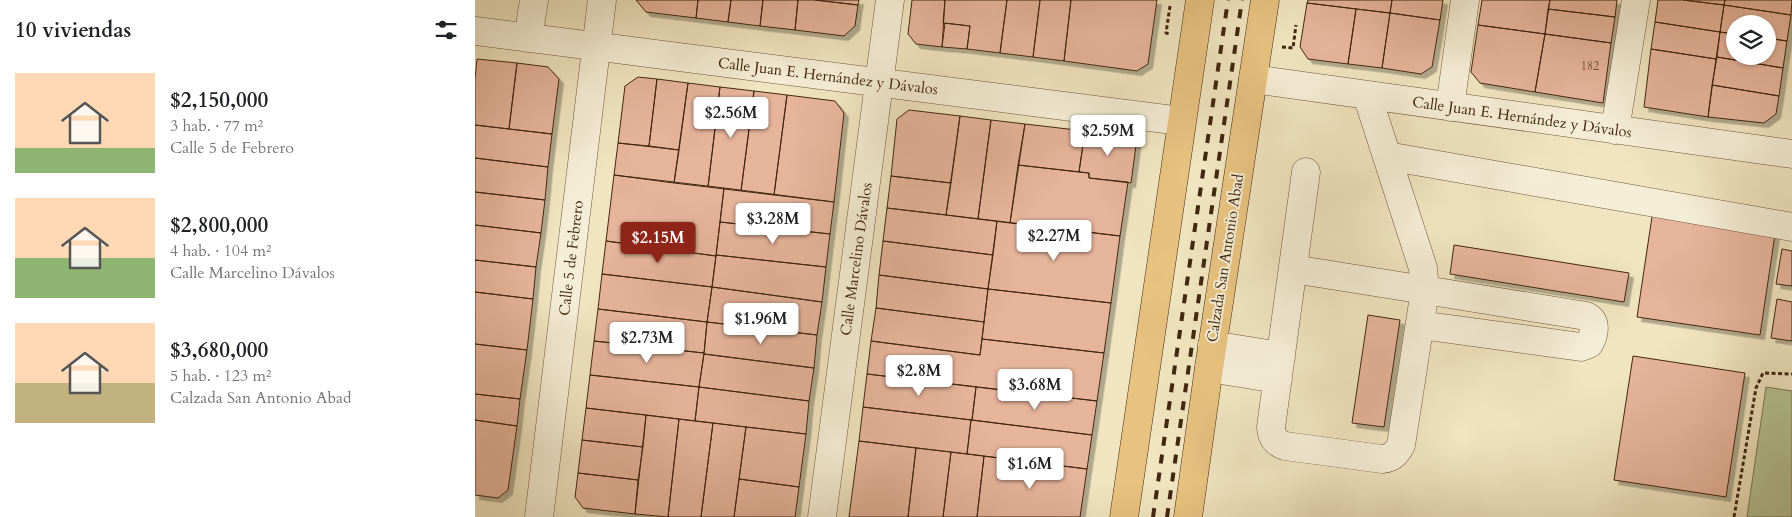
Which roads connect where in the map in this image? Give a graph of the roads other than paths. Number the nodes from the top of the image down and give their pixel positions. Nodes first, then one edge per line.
1 (534, 0) edge
2 (602, 0) edge
3 (890, 0) edge
4 (1200, 0) edge
5 (1265, 0) edge
6 (1465, 0) edge
7 (1636, 0) edge
8 (475, 31) edge
9 (528, 38) junction
10 (596, 47) junction
11 (1253, 79) junction
12 (879, 83) junction
13 (1367, 95) junction
14 (1450, 106) junction
15 (1181, 121) junction
16 (1615, 130) junction
17 (1792, 154) edge
18 (1387, 156) junction
19 (1306, 172) dead end
20 (1792, 227) edge
21 (1293, 269) junction
22 (1425, 290) junction
23 (1419, 325) junction
24 (1210, 357) junction
25 (1279, 368) junction
26 (539, 517) edge
27 (822, 517) edge
28 (1124, 517) edge
29 (1188, 517) edge

1 - 9 street
2 - 10 street, Calle 5 de Febrero
3 - 12 street, Calle Marcelino Dávalos
4 - 15 highway
5 - 11 highway, Calzada San Antonio Abad
6 - 14 street
7 - 16 street
8 - 9 street, Calle Juan E. Hernández y Dávalos
9 - 10 street, Calle Juan E. Hernández y Dávalos
10 - 12 street, Calle Juan E. Hernández y Dávalos
10 - 26 street, Calle 5 de Febrero
11 - 13 street, Calle Juan E. Hernández y Dávalos
11 - 24 highway, Calzada San Antonio Abad
12 - 15 street, Calle Juan E. Hernández y Dávalos
12 - 27 street, Calle Marcelino Dávalos
13 - 14 street, Calle Juan E. Hernández y Dávalos
13 - 18 street
14 - 16 street, Calle Juan E. Hernández y Dávalos
15 - 28 highway
16 - 17 street, Calle Juan E. Hernández y Dávalos
18 - 20 street
18 - 22 street
19 - 21 street
21 - 22 street
21 - 25 street
22 - 23 street
22 - 23 street
23 - 25 street
24 - 25 street
24 - 29 highway, Calzada San Antonio Abad

